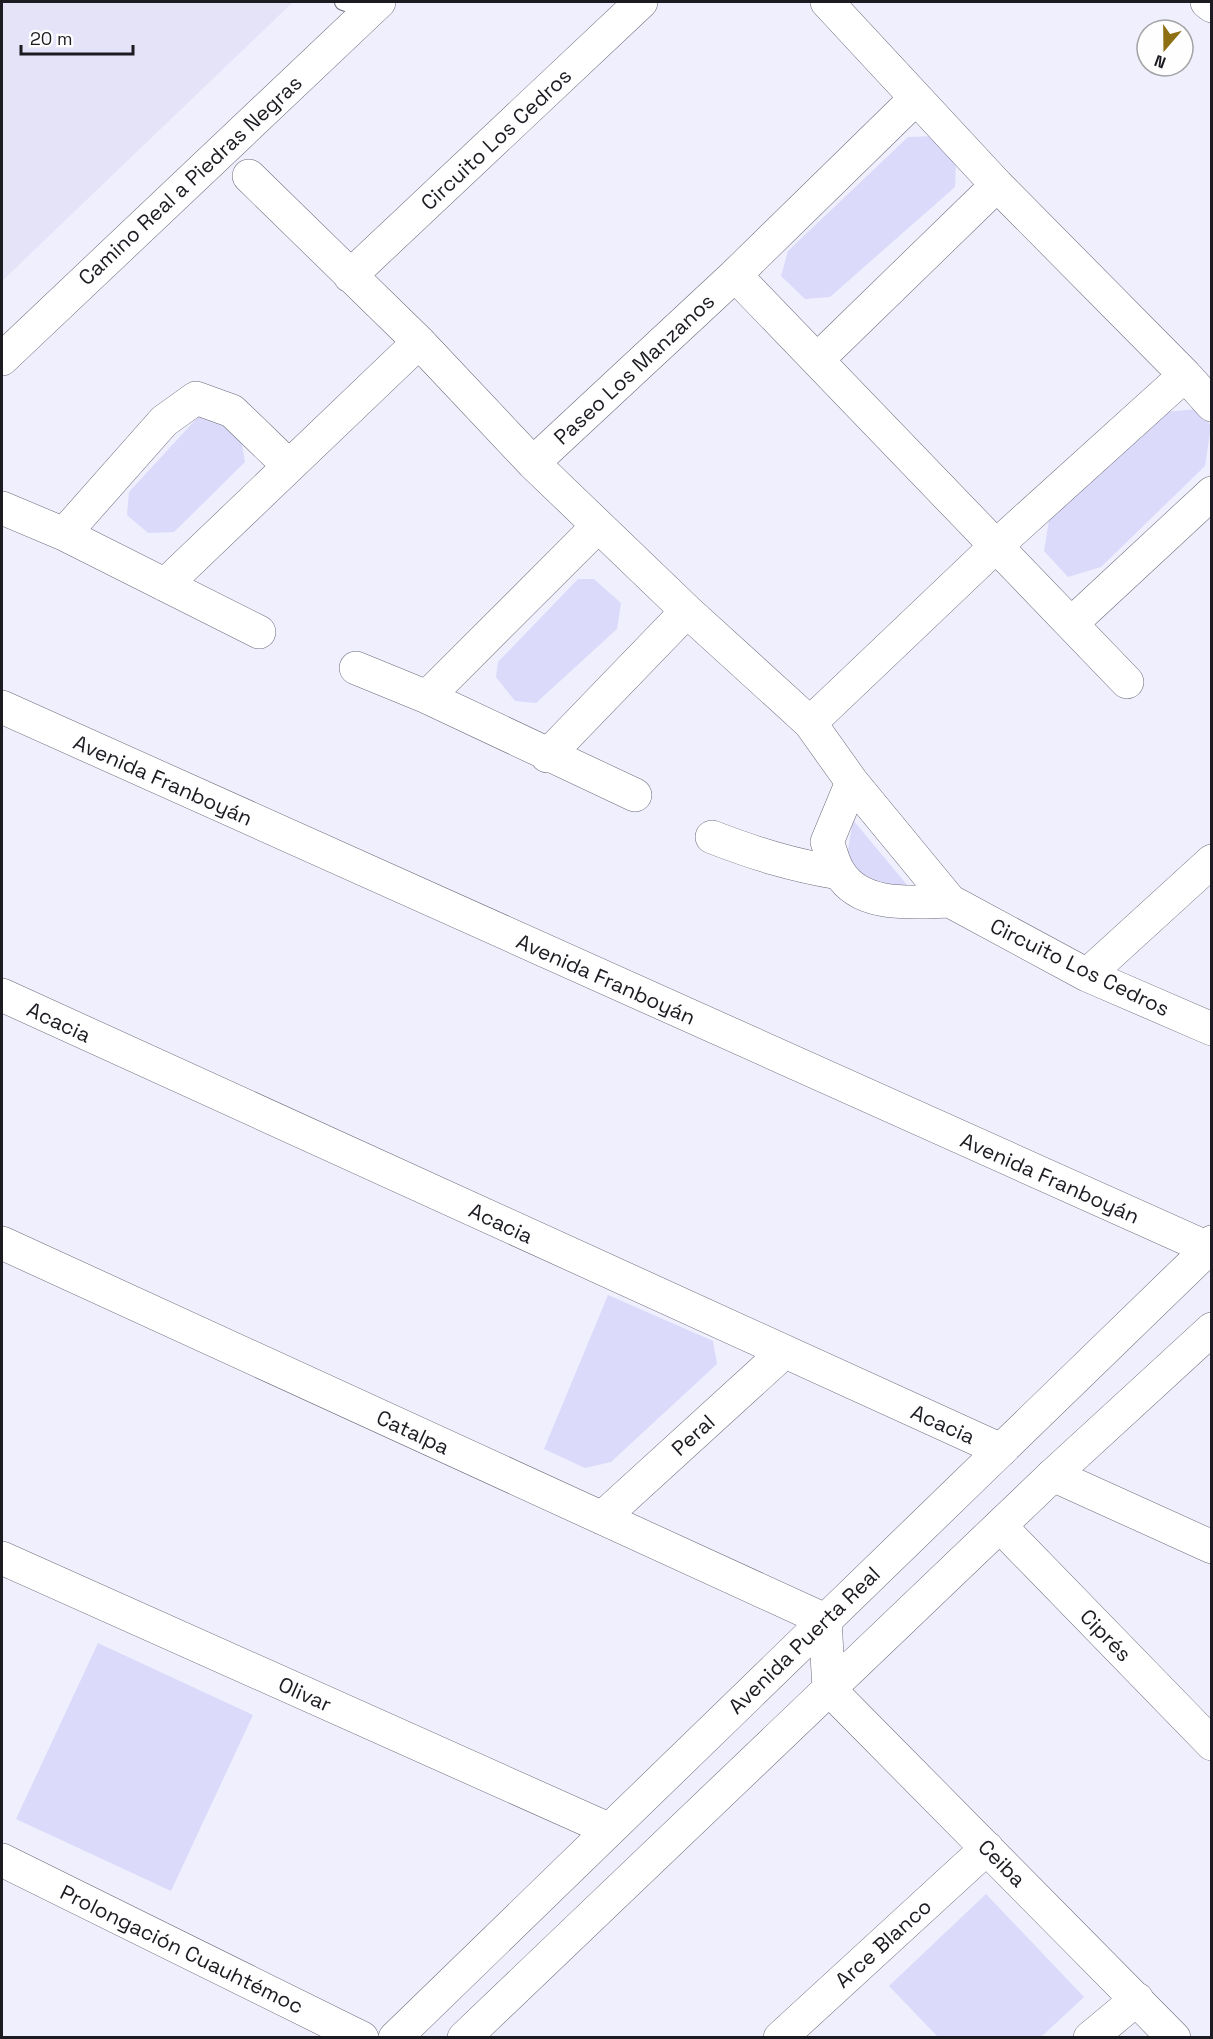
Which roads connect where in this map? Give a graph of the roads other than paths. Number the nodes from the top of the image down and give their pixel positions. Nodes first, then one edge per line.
1 (641, 2) edge
2 (827, 2) edge
3 (1207, 2) edge
4 (364, 4) edge
5 (1212, 6) edge
6 (916, 98) junction
7 (249, 176) dead end
8 (998, 185) junction
9 (735, 275) junction
10 (350, 276) junction
11 (419, 342) junction
12 (2, 359) edge
13 (817, 360) junction
14 (1185, 375) junction
15 (1212, 405) edge
16 (533, 463) junction
17 (289, 466) junction
18 (1212, 493) edge
19 (2, 508) edge
20 (597, 526) junction
21 (64, 534) junction
22 (996, 546) junction
23 (165, 585) junction
24 (687, 611) junction
25 (1072, 623) junction
26 (259, 632) dead end
27 (356, 668) dead end
28 (1127, 682) dead end
29 (427, 697) junction
30 (2, 707) edge
31 (810, 723) junction
32 (547, 756) junction
33 (852, 782) junction
34 (635, 795) dead end
35 (712, 837) dead end
36 (1212, 861) edge
37 (839, 873) junction
38 (950, 901) junction
39 (1087, 975) junction
40 (2, 995) edge
41 (1212, 1029) edge
42 (2, 1244) edge
43 (1210, 1247) edge
44 (1212, 1329) edge
45 (784, 1352) junction
46 (1000, 1450) junction
47 (1053, 1475) junction
48 (602, 1518) junction
49 (1000, 1526) junction
50 (1212, 1546) edge
51 (2, 1558) edge
52 (825, 1620) junction
53 (829, 1689) junction
54 (1212, 1744) edge
55 (608, 1829) junction
56 (987, 1848) junction
57 (656, 1854) junction
58 (2, 1860) edge
59 (1137, 1999) junction
60 (362, 2037) edge
61 (395, 2037) edge
62 (464, 2037) edge
63 (780, 2037) edge
64 (1090, 2037) edge
65 (1174, 2037) edge

1 - 10 street, Circuito Los Cedros
2 - 6 street
3 - 5 street
4 - 12 street, Camino Real a Piedras Negras
6 - 8 street
6 - 9 street, Paseo Los Manzanos
7 - 10 street, Circuito Los Cedros
8 - 13 street
8 - 14 street
9 - 13 street
9 - 16 street, Paseo Los Manzanos
10 - 11 street, Circuito Los Cedros
11 - 16 street, Circuito Los Cedros
11 - 17 street
13 - 22 street
14 - 15 street
14 - 22 street
16 - 20 street, Circuito Los Cedros
17 - 21 street
17 - 23 street
18 - 25 street
19 - 21 street
20 - 24 street, Circuito Los Cedros
20 - 29 street
21 - 23 street
22 - 25 street
22 - 31 street
23 - 26 street
24 - 31 street, Circuito Los Cedros
24 - 32 street
25 - 28 street
27 - 29 street
29 - 32 street
30 - 43 street, Avenida Franboyán
31 - 33 street, Circuito Los Cedros
32 - 34 street
33 - 37 street, Circuito Los Cedros
33 - 38 street, Circuito Los Cedros
35 - 37 street
36 - 39 street
37 - 38 street, Circuito Los Cedros
38 - 39 street, Circuito Los Cedros
39 - 41 street, Circuito Los Cedros
40 - 45 street, Acacia
42 - 48 street, Catalpa
43 - 46 street, Avenida Puerta Real
44 - 47 street
45 - 46 street, Acacia
45 - 48 street, Peral
46 - 52 street, Avenida Puerta Real
47 - 49 street
47 - 50 street
48 - 52 street, Catalpa
49 - 53 street
49 - 54 street, Ciprés
51 - 55 street, Olivar
52 - 53 street
52 - 55 street, Avenida Puerta Real
53 - 56 street, Ceiba
53 - 57 street
55 - 57 street, Olivar
55 - 61 street, Avenida Puerta Real
56 - 59 street, Ceiba
56 - 63 street, Arce Blanco
57 - 62 street
58 - 60 street, Prolongación Cuauhtémoc
59 - 64 street
59 - 65 street, Ceiba

